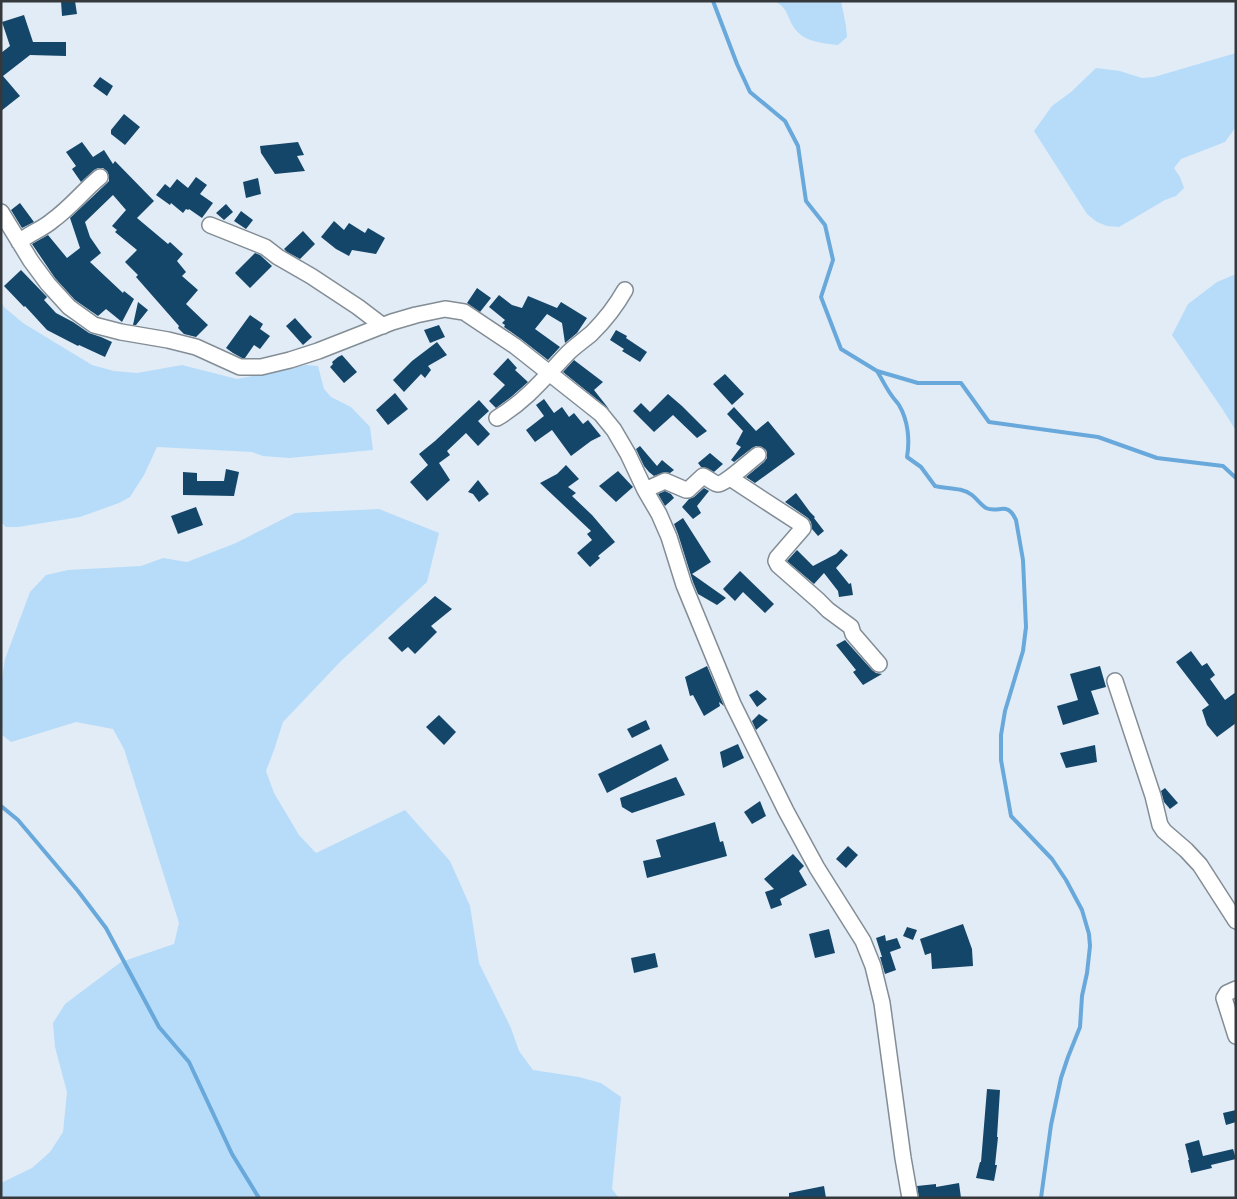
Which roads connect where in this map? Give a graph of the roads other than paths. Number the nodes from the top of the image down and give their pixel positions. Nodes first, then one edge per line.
1 (100, 177) dead end
2 (1, 212) edge
3 (210, 225) dead end
4 (20, 242) junction
5 (625, 290) dead end
6 (383, 326) junction
7 (550, 374) junction
8 (497, 418) dead end
9 (758, 455) dead end
10 (730, 478) junction
11 (645, 490) junction
12 (879, 664) dead end
13 (1115, 681) dead end
14 (1236, 921) edge
15 (1236, 989) edge
16 (1236, 1036) edge
17 (910, 1198) edge

1 - 4 street
2 - 4 street
3 - 6 street
4 - 6 street
5 - 7 street
6 - 7 street
7 - 8 street
7 - 11 street
9 - 10 street
10 - 11 street
10 - 12 street
11 - 17 street
13 - 14 street
15 - 16 street

